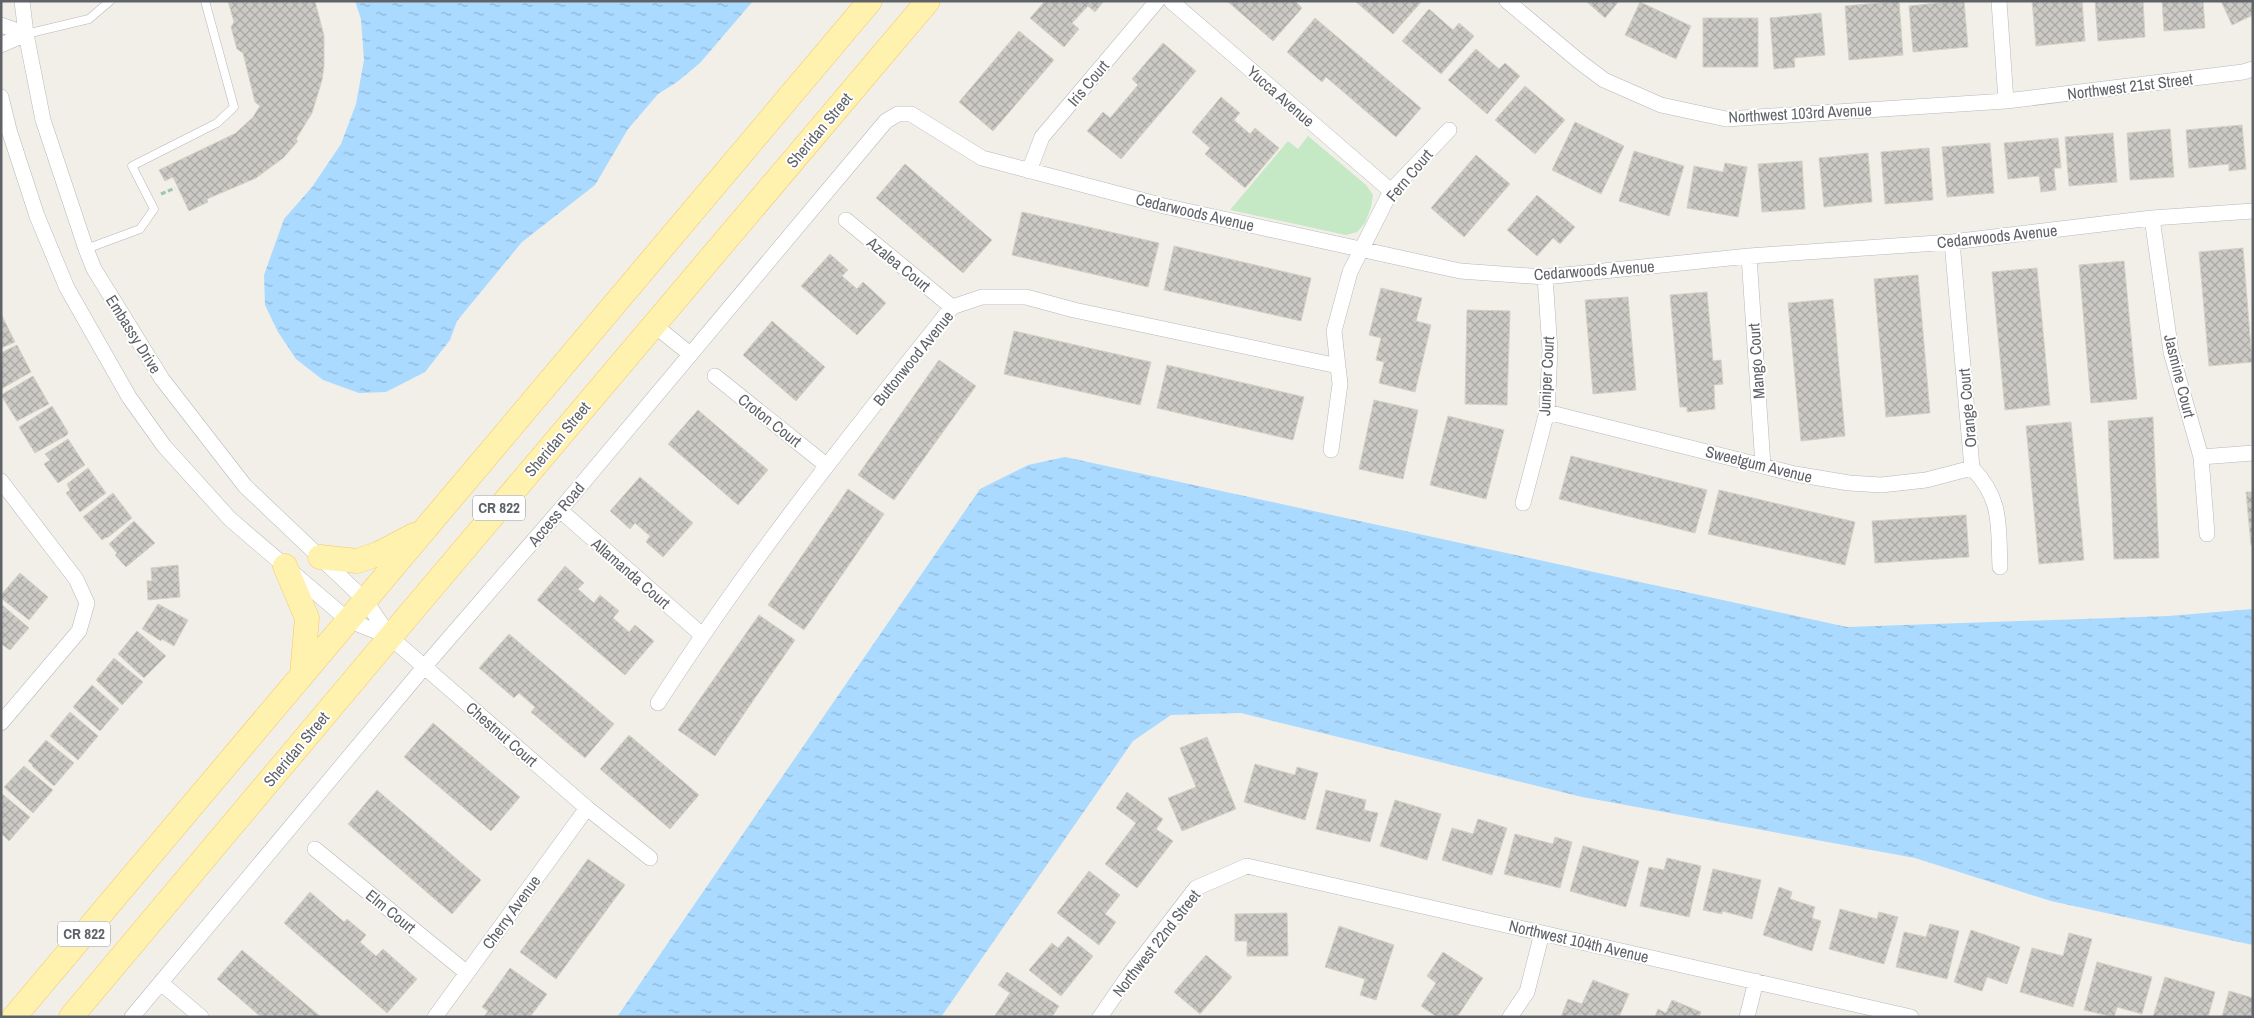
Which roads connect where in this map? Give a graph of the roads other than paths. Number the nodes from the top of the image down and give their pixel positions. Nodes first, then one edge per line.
1 (110, 1) edge
2 (205, 1) edge
3 (870, 1) edge
4 (928, 1) edge
5 (1157, 1) edge
6 (1171, 1) edge
7 (1507, 1) edge
8 (1999, 1) edge
9 (22, 2) edge
10 (1, 25) edge
11 (26, 34) junction
12 (1, 45) edge
13 (2253, 69) edge
14 (1, 97) edge
15 (2006, 101) junction
16 (898, 114) joint
17 (1449, 130) dead end
18 (1029, 170) junction
19 (1391, 191) junction
20 (2253, 211) edge
21 (2152, 218) junction
22 (846, 220) dead end
23 (1952, 242) junction
24 (86, 249) junction
25 (1361, 249) junction
26 (1749, 256) junction
27 (1545, 277) junction
28 (952, 307) junction
29 (654, 325) junction
30 (690, 354) junction
31 (1338, 366) junction
32 (715, 376) dead end
33 (1547, 412) junction
34 (1331, 450) dead end
35 (2253, 452) edge
36 (2201, 457) junction
37 (826, 464) junction
38 (1763, 466) junction
39 (1972, 468) junction
40 (1, 481) edge
41 (1523, 504) dead end
42 (560, 510) junction
43 (425, 530) junction
44 (2207, 534) dead end
45 (320, 557) junction
46 (285, 566) junction
47 (2000, 567) dead end
48 (365, 600) junction
49 (348, 620) junction
50 (702, 635) junction
51 (390, 637) junction
52 (424, 666) junction
53 (302, 675) junction
54 (658, 703) dead end
55 (1, 723) edge
56 (587, 808) junction
57 (314, 849) dead end
58 (650, 858) dead end
59 (1247, 866) joint
60 (1542, 933) junction
61 (467, 973) junction
62 (1756, 981) junction
63 (160, 983) junction
64 (14, 1017) edge
65 (72, 1017) edge
66 (132, 1017) edge
67 (201, 1017) edge
68 (435, 1017) edge
69 (1100, 1017) edge
70 (1510, 1017) edge
71 (1747, 1017) edge
72 (1911, 1017) edge

1 - 11 lane
2 - 24 lane
3 - 43 main road, CR 822
4 - 29 main road, Sheridan Street / CR 822
5 - 18 street, Iris Court
6 - 19 street, Yucca Avenue
7 - 15 street, Northwest 103rd Avenue
8 - 15 street
9 - 11 street, Embassy Drive
10 - 11 street
11 - 12 street
11 - 24 street, Embassy Drive
13 - 15 street, Northwest 21st Street
14 - 46 street, Embassy Drive
16 - 18 street, Cedarwoods Avenue
16 - 30 street, Access Road
17 - 19 street, Fern Court
18 - 25 street, Cedarwoods Avenue
19 - 25 street, Fern Court
20 - 21 street, Cedarwoods Avenue
21 - 23 street, Cedarwoods Avenue
21 - 36 street, Jasmine Court
22 - 28 street, Azalea Court
23 - 26 street, Cedarwoods Avenue
23 - 39 street, Orange Court
24 - 45 street, Embassy Drive
25 - 27 street, Cedarwoods Avenue
25 - 31 street, Fern Court
26 - 27 street, Cedarwoods Avenue
26 - 38 street, Mango Court
27 - 33 street, Juniper Court
28 - 31 street, Buttonwood Avenue
28 - 37 street, Buttonwood Avenue
29 - 30 street
29 - 51 main road, Sheridan Street / CR 822
30 - 42 street, Access Road
31 - 34 street, Fern Court
32 - 37 street, Croton Court
33 - 38 street, Sweetgum Avenue
33 - 41 street, Juniper Court
35 - 36 street
36 - 44 street, Jasmine Court
37 - 50 street, Buttonwood Avenue
38 - 39 street, Sweetgum Avenue
39 - 47 street, Orange Court
40 - 55 street
42 - 50 street, Allamanda Court
42 - 52 street, Access Road
43 - 45 main road
43 - 48 main road, CR 822
45 - 48 street, Embassy Drive
46 - 49 street, Embassy Drive
46 - 53 main road
48 - 49 main road, CR 822
48 - 51 street, Chestnut Court
49 - 51 street, Embassy Drive
49 - 53 main road, CR 822
50 - 54 street, Buttonwood Avenue
51 - 52 street, Chestnut Court
51 - 65 main road, Sheridan Street / CR 822
52 - 56 street, Chestnut Court
52 - 63 street, Access Road
53 - 64 main road, CR 822
56 - 58 street, Chestnut Court
56 - 61 street, Cherry Avenue
57 - 61 street, Elm Court
59 - 60 street, Northwest 104th Avenue
59 - 69 street, Northwest 22nd Street
60 - 62 street, Northwest 104th Avenue
60 - 70 street
61 - 68 street, Cherry Avenue
62 - 71 street
62 - 72 street, Northwest 104th Avenue
63 - 66 street
63 - 67 street

